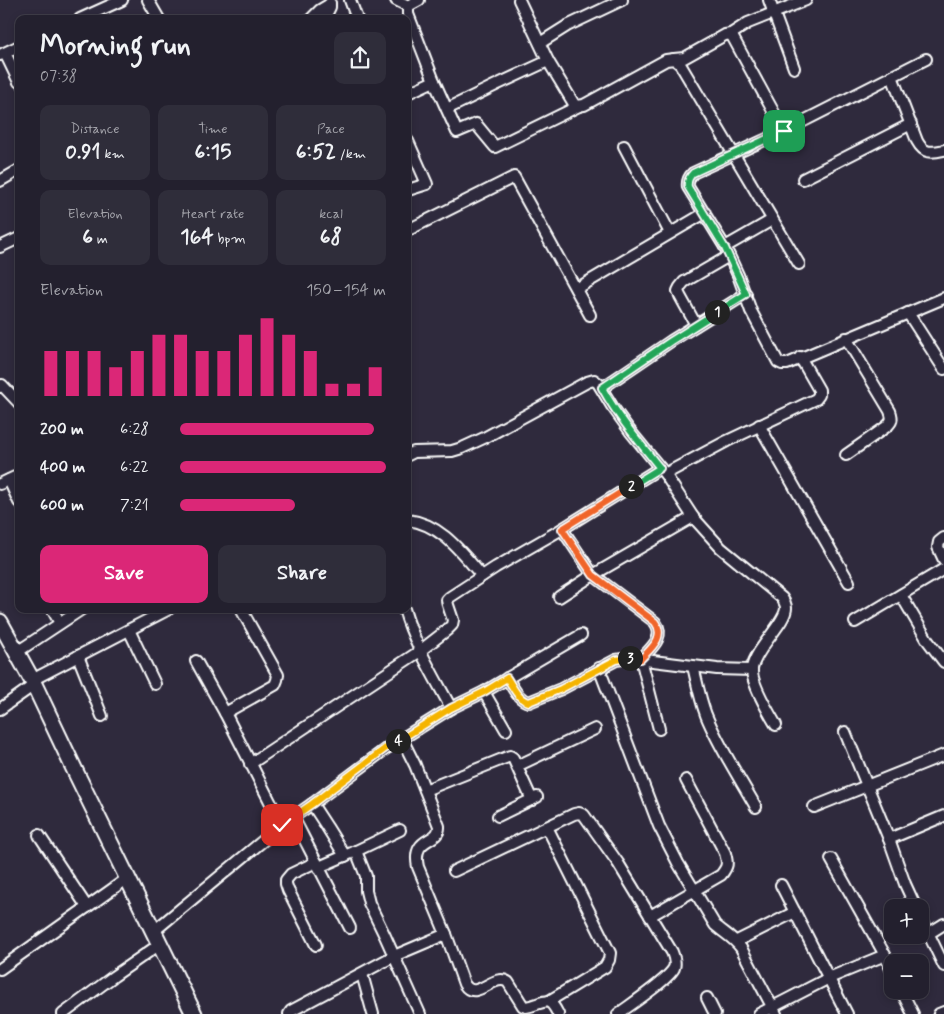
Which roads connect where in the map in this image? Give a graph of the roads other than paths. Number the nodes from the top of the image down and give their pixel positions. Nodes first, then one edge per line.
1 (122, 0) edge
2 (148, 0) edge
3 (350, 0) edge
4 (396, 0) edge
5 (419, 0) edge
6 (519, 0) edge
7 (622, 0) edge
8 (769, 0) edge
9 (806, 0) edge
10 (330, 2) edge
11 (408, 6) junction
12 (774, 14) junction
13 (89, 15) edge
14 (157, 15) edge
15 (315, 15) edge
16 (326, 15) edge
17 (356, 15) edge
18 (408, 15) edge
19 (411, 22) edge
20 (731, 34) junction
21 (540, 43) junction
22 (15, 48) edge
23 (2, 54) edge
24 (674, 59) junction
25 (926, 59) dead end
26 (548, 61) junction
27 (794, 68) dead end
28 (15, 75) edge
29 (892, 76) junction
30 (434, 81) junction
31 (411, 92) edge
32 (579, 106) junction
33 (447, 109) junction
34 (911, 124) junction
35 (784, 131) junction
36 (624, 146) dead end
37 (411, 149) edge
38 (944, 150) edge
39 (734, 154) junction
40 (15, 172) edge
41 (803, 179) dead end
42 (0, 181) edge
43 (411, 189) edge
44 (705, 213) junction
45 (772, 220) junction
46 (411, 228) edge
47 (670, 233) junction
48 (15, 240) edge
49 (0, 247) edge
50 (727, 252) junction
51 (798, 264) dead end
52 (576, 289) junction
53 (746, 294) junction
54 (944, 298) edge
55 (908, 313) junction
56 (590, 315) dead end
57 (696, 325) junction
58 (846, 338) junction
59 (800, 357) junction
60 (943, 365) edge
61 (1, 385) edge
62 (602, 388) junction
63 (15, 399) edge
64 (759, 425) junction
65 (411, 454) edge
66 (846, 455) dead end
67 (663, 471) junction
68 (4, 482) edge
69 (15, 497) edge
70 (694, 517) junction
71 (411, 520) edge
72 (562, 529) junction
73 (944, 538) edge
74 (944, 560) edge
75 (944, 570) edge
76 (593, 575) junction
77 (482, 576) junction
78 (849, 582) dead end
79 (901, 595) junction
80 (559, 597) dead end
81 (54, 613) edge
82 (76, 613) edge
83 (161, 613) edge
84 (243, 613) edge
85 (405, 613) edge
86 (0, 622) edge
87 (856, 622) dead end
88 (60, 623) junction
89 (128, 630) junction
90 (582, 635) dead end
91 (420, 651) junction
92 (17, 652) junction
93 (78, 656) junction
94 (641, 659) junction
95 (196, 661) dead end
96 (944, 662) edge
97 (693, 666) junction
98 (599, 668) junction
99 (752, 670) junction
100 (507, 678) junction
101 (33, 683) junction
102 (155, 684) dead end
103 (484, 692) junction
104 (451, 708) junction
105 (0, 709) edge
106 (225, 713) junction
107 (102, 716) dead end
108 (776, 725) dead end
109 (595, 729) dead end
110 (659, 729) dead end
111 (506, 730) dead end
112 (845, 732) dead end
113 (402, 738) junction
114 (944, 755) edge
115 (250, 764) junction
116 (517, 766) junction
117 (686, 780) dead end
118 (867, 786) junction
119 (425, 790) junction
120 (312, 804) junction
121 (756, 807) dead end
122 (814, 807) dead end
123 (498, 816) dead end
124 (944, 816) edge
125 (293, 817) junction
126 (282, 825) junction
127 (547, 827) junction
128 (400, 830) dead end
129 (39, 835) dead end
130 (889, 839) junction
131 (356, 851) junction
132 (345, 856) junction
133 (831, 859) dead end
134 (317, 865) junction
135 (454, 871) dead end
136 (128, 878) junction
137 (781, 885) dead end
138 (695, 890) junction
139 (912, 899) edge
140 (87, 907) junction
141 (795, 912) junction
142 (650, 916) junction
143 (944, 924) edge
144 (350, 928) dead end
145 (929, 933) edge
146 (446, 934) junction
147 (929, 936) edge
148 (157, 938) junction
149 (736, 941) junction
150 (316, 945) dead end
151 (884, 954) edge
152 (884, 955) edge
153 (394, 956) junction
154 (944, 966) edge
155 (0, 969) edge
156 (362, 974) junction
157 (829, 978) junction
158 (707, 998) dead end
159 (906, 999) edge
160 (549, 1001) junction
161 (75, 1010) edge
162 (774, 1011) edge
163 (944, 1012) edge
164 (63, 1014) edge
165 (194, 1014) edge
166 (289, 1014) edge
167 (373, 1014) edge
168 (420, 1014) edge
169 (558, 1014) edge
170 (618, 1014) edge
171 (715, 1014) edge
172 (759, 1014) edge
173 (847, 1014) edge
174 (913, 1014) edge
175 (939, 1014) edge

1 - 13 street
2 - 14 street
3 - 17 street
4 - 11 street
5 - 11 street
6 - 21 street
7 - 21 street
8 - 12 street
9 - 12 street
10 - 15 street
10 - 16 street
11 - 18 street
12 - 20 street
12 - 27 street
19 - 30 street
20 - 24 street
20 - 35 street
21 - 26 street
22 - 23 street
23 - 28 street
24 - 32 street
24 - 39 street
25 - 29 street
26 - 32 street
26 - 33 street
29 - 34 street
29 - 35 street
30 - 31 street
30 - 33 street
32 - 33 street
34 - 38 street
34 - 41 street
35 - 39 street
36 - 47 street
37 - 43 street
39 - 44 street
39 - 45 street
40 - 42 street
44 - 47 street
44 - 50 street
45 - 50 street
45 - 51 street
46 - 52 street
47 - 52 street
48 - 49 street
50 - 53 street
50 - 57 street
52 - 56 street
53 - 57 street
53 - 59 street
54 - 55 street
55 - 58 street
55 - 60 street
57 - 62 street
58 - 59 street
58 - 66 street
59 - 64 street
61 - 63 street
62 - 65 street
62 - 67 street
64 - 67 street
64 - 78 street
67 - 70 street
67 - 72 street
68 - 69 street
70 - 76 street
70 - 99 street
71 - 77 street
72 - 76 street
72 - 77 street
73 - 74 street
75 - 79 street
76 - 80 street
76 - 94 street
77 - 91 street
79 - 87 street
79 - 96 street
81 - 88 street
82 - 88 street
83 - 89 street
84 - 106 street
85 - 91 street
86 - 92 main road
88 - 92 street
89 - 93 street
89 - 102 street
90 - 100 street
91 - 104 street
91 - 115 street
92 - 101 main road
93 - 101 street
93 - 107 street
94 - 97 street
94 - 98 street
94 - 110 street
95 - 106 street
97 - 99 street
97 - 121 street
98 - 100 street
98 - 138 street
99 - 108 street
100 - 103 street
101 - 105 street
101 - 136 main road
103 - 104 street
103 - 111 street
104 - 113 street
106 - 115 street
109 - 116 street
112 - 118 street
113 - 119 street
113 - 120 street
114 - 118 street
115 - 126 street
116 - 119 street
116 - 123 street
117 - 138 street
118 - 122 street
118 - 130 street
119 - 146 street
120 - 125 street
120 - 132 street
124 - 130 street
125 - 126 street
125 - 134 street
126 - 148 street
127 - 135 street
127 - 142 street
127 - 160 street
128 - 131 street
129 - 140 street
130 - 139 street
131 - 132 street
131 - 153 street
132 - 134 street
133 - 151 street
134 - 144 street
134 - 150 street
136 - 140 street
136 - 148 main road
137 - 141 street
138 - 142 street
138 - 149 street
140 - 155 street
141 - 149 street
141 - 157 street
142 - 170 street
143 - 145 street
146 - 153 street
146 - 160 street
147 - 154 street
148 - 161 street
148 - 165 main road
149 - 162 street
152 - 157 street
153 - 156 street
153 - 168 street
156 - 166 street
156 - 167 street
157 - 162 street
157 - 173 street
158 - 171 street
159 - 174 street
160 - 169 street
161 - 164 street
162 - 172 street
163 - 175 street

